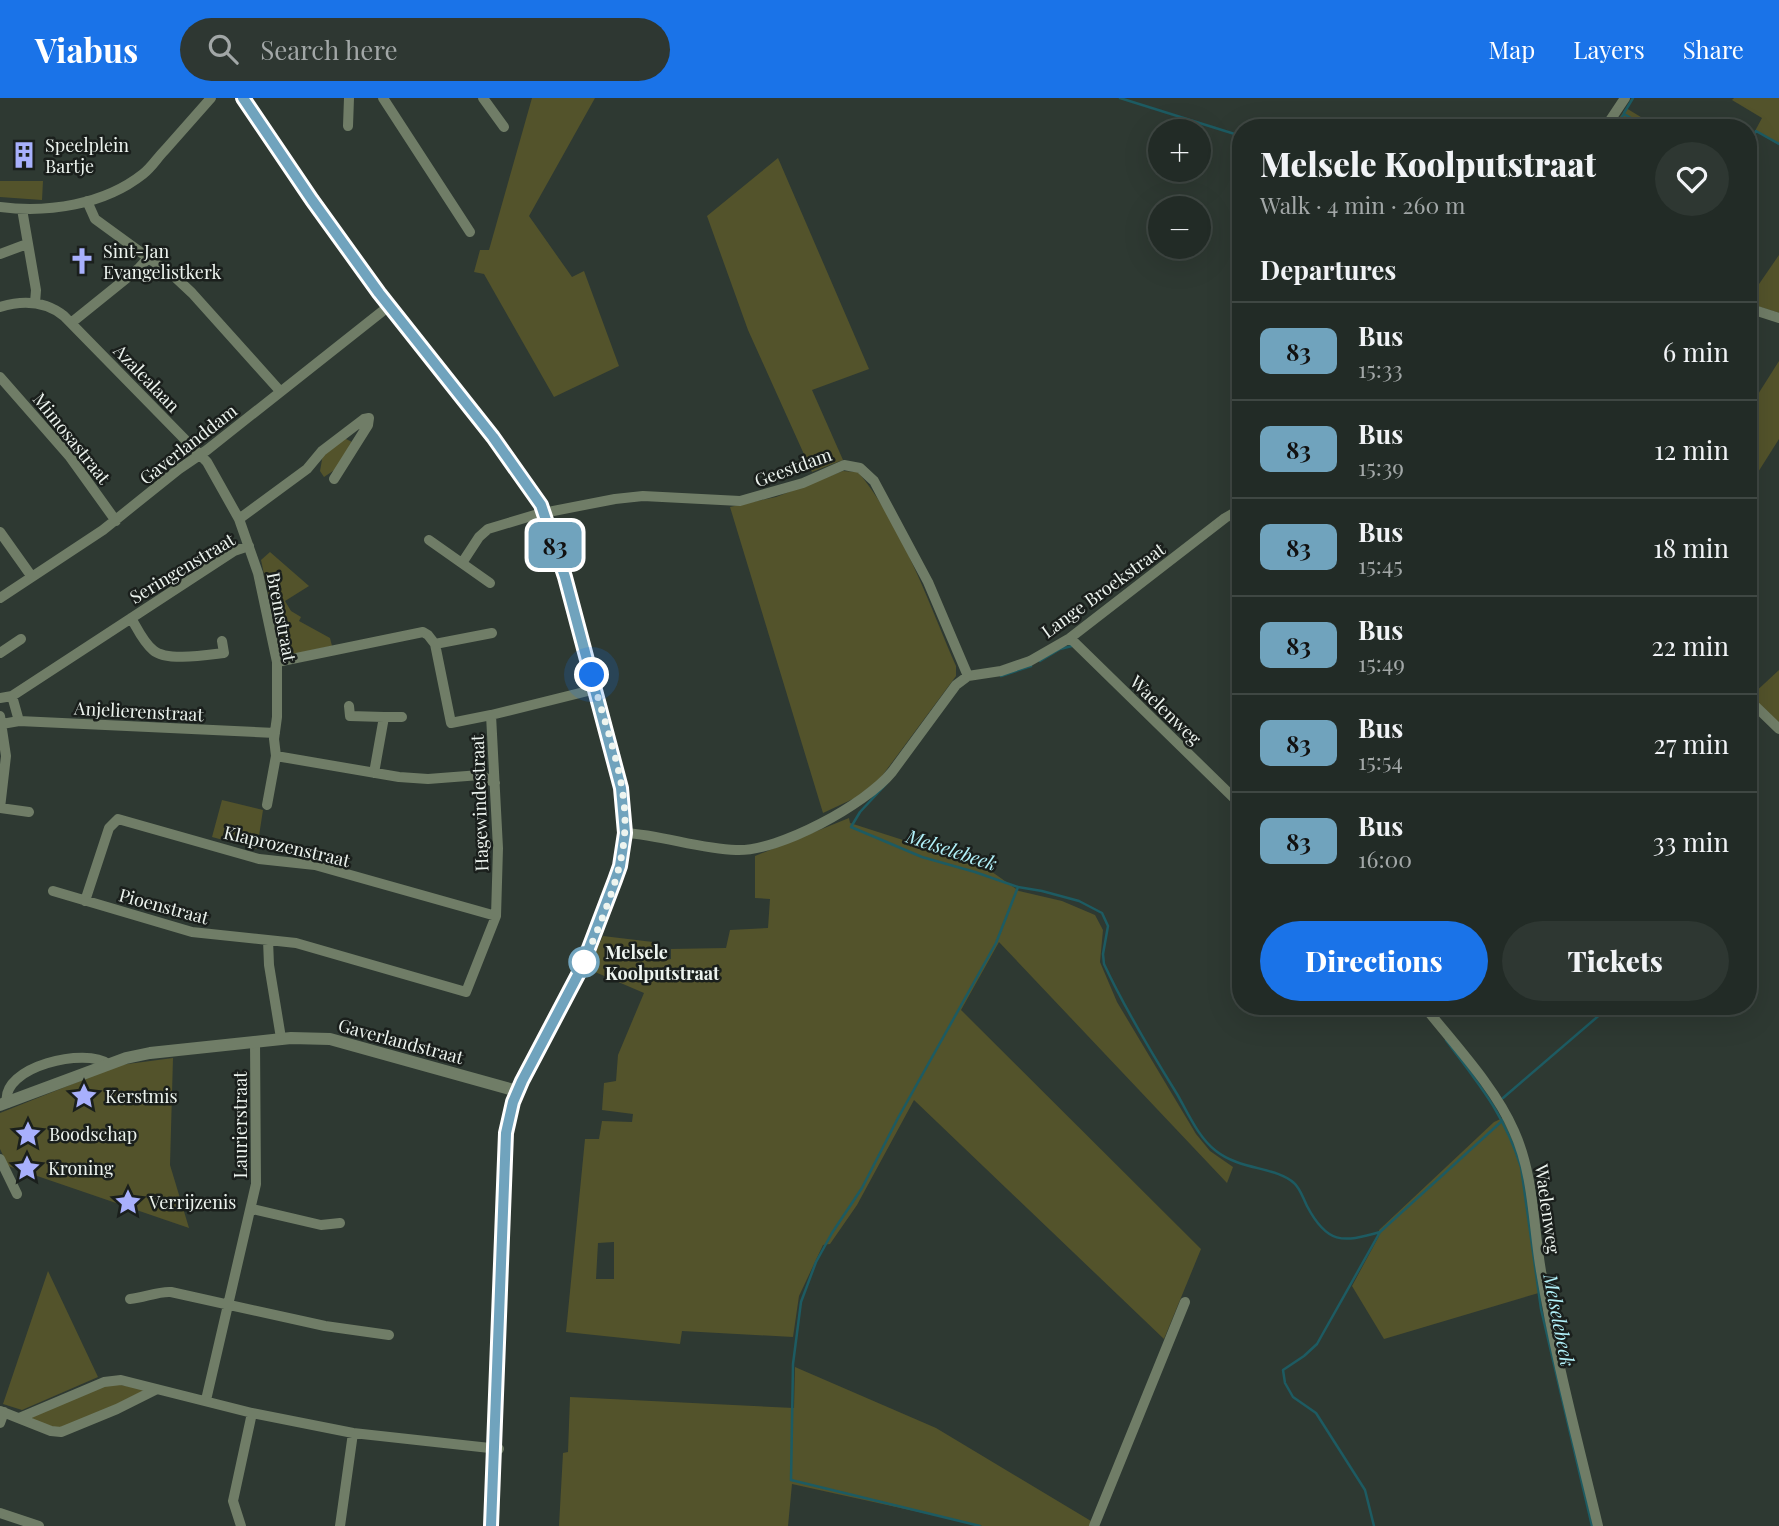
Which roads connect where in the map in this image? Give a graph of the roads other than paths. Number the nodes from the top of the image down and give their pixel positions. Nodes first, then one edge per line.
1 (211, 98) edge
2 (243, 98) edge
3 (349, 98) edge
4 (383, 98) edge
5 (483, 98) edge
6 (1625, 98) edge
7 (1611, 119) edge
8 (348, 126) dead end
9 (504, 127) dead end
10 (87, 201) junction
11 (0, 207) edge
12 (22, 209) junction
13 (470, 232) dead end
14 (27, 244) junction
15 (0, 254) edge
16 (148, 258) junction
17 (35, 303) junction
18 (389, 306) junction
19 (0, 307) edge
20 (1757, 311) edge
21 (1779, 318) edge
22 (71, 323) junction
23 (0, 377) edge
24 (280, 391) junction
25 (199, 455) junction
26 (334, 479) dead end
27 (545, 514) junction
28 (1232, 514) edge
29 (239, 519) junction
30 (116, 521) junction
31 (0, 532) edge
32 (429, 540) dead end
33 (249, 546) junction
34 (462, 563) junction
35 (32, 577) junction
36 (490, 583) dead end
37 (0, 598) edge
38 (131, 618) junction
39 (492, 633) dead end
40 (1070, 638) junction
41 (21, 639) dead end
42 (222, 641) dead end
43 (435, 644) junction
44 (0, 653) edge
45 (277, 662) junction
46 (968, 676) junction
47 (596, 689) junction
48 (12, 696) junction
49 (0, 698) edge
50 (349, 706) dead end
51 (1757, 708) edge
52 (491, 715) junction
53 (384, 717) junction
54 (402, 717) dead end
55 (1, 720) edge
56 (19, 721) junction
57 (1779, 729) edge
58 (275, 733) junction
59 (276, 756) junction
60 (374, 773) junction
61 (495, 783) junction
62 (1232, 796) edge
63 (267, 805) dead end
64 (0, 808) edge
65 (29, 811) dead end
66 (625, 833) junction
67 (53, 891) dead end
68 (85, 901) junction
69 (496, 916) junction
70 (268, 940) junction
71 (466, 992) joint
72 (1431, 1015) edge
73 (281, 1038) junction
74 (256, 1041) junction
75 (108, 1064) junction
76 (517, 1091) junction
77 (4, 1104) edge
78 (0, 1158) edge
79 (18, 1194) dead end
80 (252, 1209) junction
81 (340, 1223) dead end
82 (131, 1299) dead end
83 (1185, 1302) dead end
84 (229, 1305) junction
85 (388, 1335) dead end
86 (155, 1390) junction
87 (206, 1400) junction
88 (2, 1411) edge
89 (252, 1413) junction
90 (19, 1418) junction
91 (0, 1423) edge
92 (353, 1433) junction
93 (497, 1449) junction
94 (0, 1513) edge
95 (39, 1526) edge
96 (242, 1526) edge
97 (340, 1526) edge
98 (491, 1526) edge
99 (1094, 1526) edge
100 (1598, 1526) edge

1 - 10 street
2 - 18 street
3 - 8 street
4 - 13 street
5 - 9 street
6 - 7 street
10 - 12 street
10 - 16 street
11 - 12 street
12 - 14 street
14 - 15 street
14 - 17 street
16 - 22 street
16 - 24 street
17 - 19 street
17 - 22 street, Azalealaan
18 - 24 street, Gaverlanddam
18 - 27 street
20 - 21 street
22 - 25 street, Azalealaan
23 - 30 street, Mimosastraat
24 - 25 street, Gaverlanddam
25 - 29 street, Bremstraat
25 - 30 street, Gaverlanddam
26 - 29 street
27 - 34 street, Geestdam
27 - 46 street, Geestdam
27 - 47 street
28 - 40 street, Lange Broekstraat
29 - 33 street, Bremstraat
30 - 35 street, Gaverlanddam
31 - 35 street
32 - 34 street
33 - 38 street, Seringenstraat
33 - 45 street, Bremstraat
34 - 36 street
35 - 37 street, Gaverlanddam
38 - 42 street, Seringenstraat
38 - 48 street, Seringenstraat
39 - 43 street
40 - 46 street, Lange Broekstraat
40 - 62 street, Waelenweg
41 - 44 street
43 - 45 street
43 - 52 street
45 - 58 street, Bremstraat
46 - 66 street
47 - 52 street, Hagewindestraat
47 - 66 street
48 - 49 street, Seringenstraat
48 - 56 street
50 - 53 street
51 - 57 street
52 - 61 street, Hagewindestraat
53 - 54 street
53 - 60 street
55 - 56 street, Anjelierenstraat
55 - 64 street
56 - 58 street, Anjelierenstraat
58 - 59 street, Bremstraat
59 - 60 street
59 - 63 street, Bremstraat
60 - 61 street
61 - 69 street, Hagewindestraat
64 - 65 street
66 - 76 street
67 - 68 street, Pioenstraat
68 - 69 street, Klaprozenstraat
68 - 70 street, Pioenstraat
69 - 71 street, Hagewindestraat
70 - 71 street, Pioenstraat
70 - 73 street
72 - 100 street, Waelenweg
73 - 74 street, Gaverlandstraat
73 - 76 street, Gaverlandstraat
74 - 75 street, Gaverlandstraat
74 - 80 street, Laurierstraat
75 - 77 street, Gaverlandstraat
75 - 77 street, Gaverlandstraat
76 - 93 street
78 - 79 street
80 - 81 street
80 - 84 street, Laurierstraat
82 - 84 street
83 - 99 street
84 - 85 street
84 - 87 street, Laurierstraat
86 - 87 street
86 - 90 street
86 - 90 street
87 - 89 street
88 - 90 street
88 - 91 street
89 - 92 street
89 - 96 street
92 - 93 street
92 - 97 street
93 - 98 street
94 - 95 street

